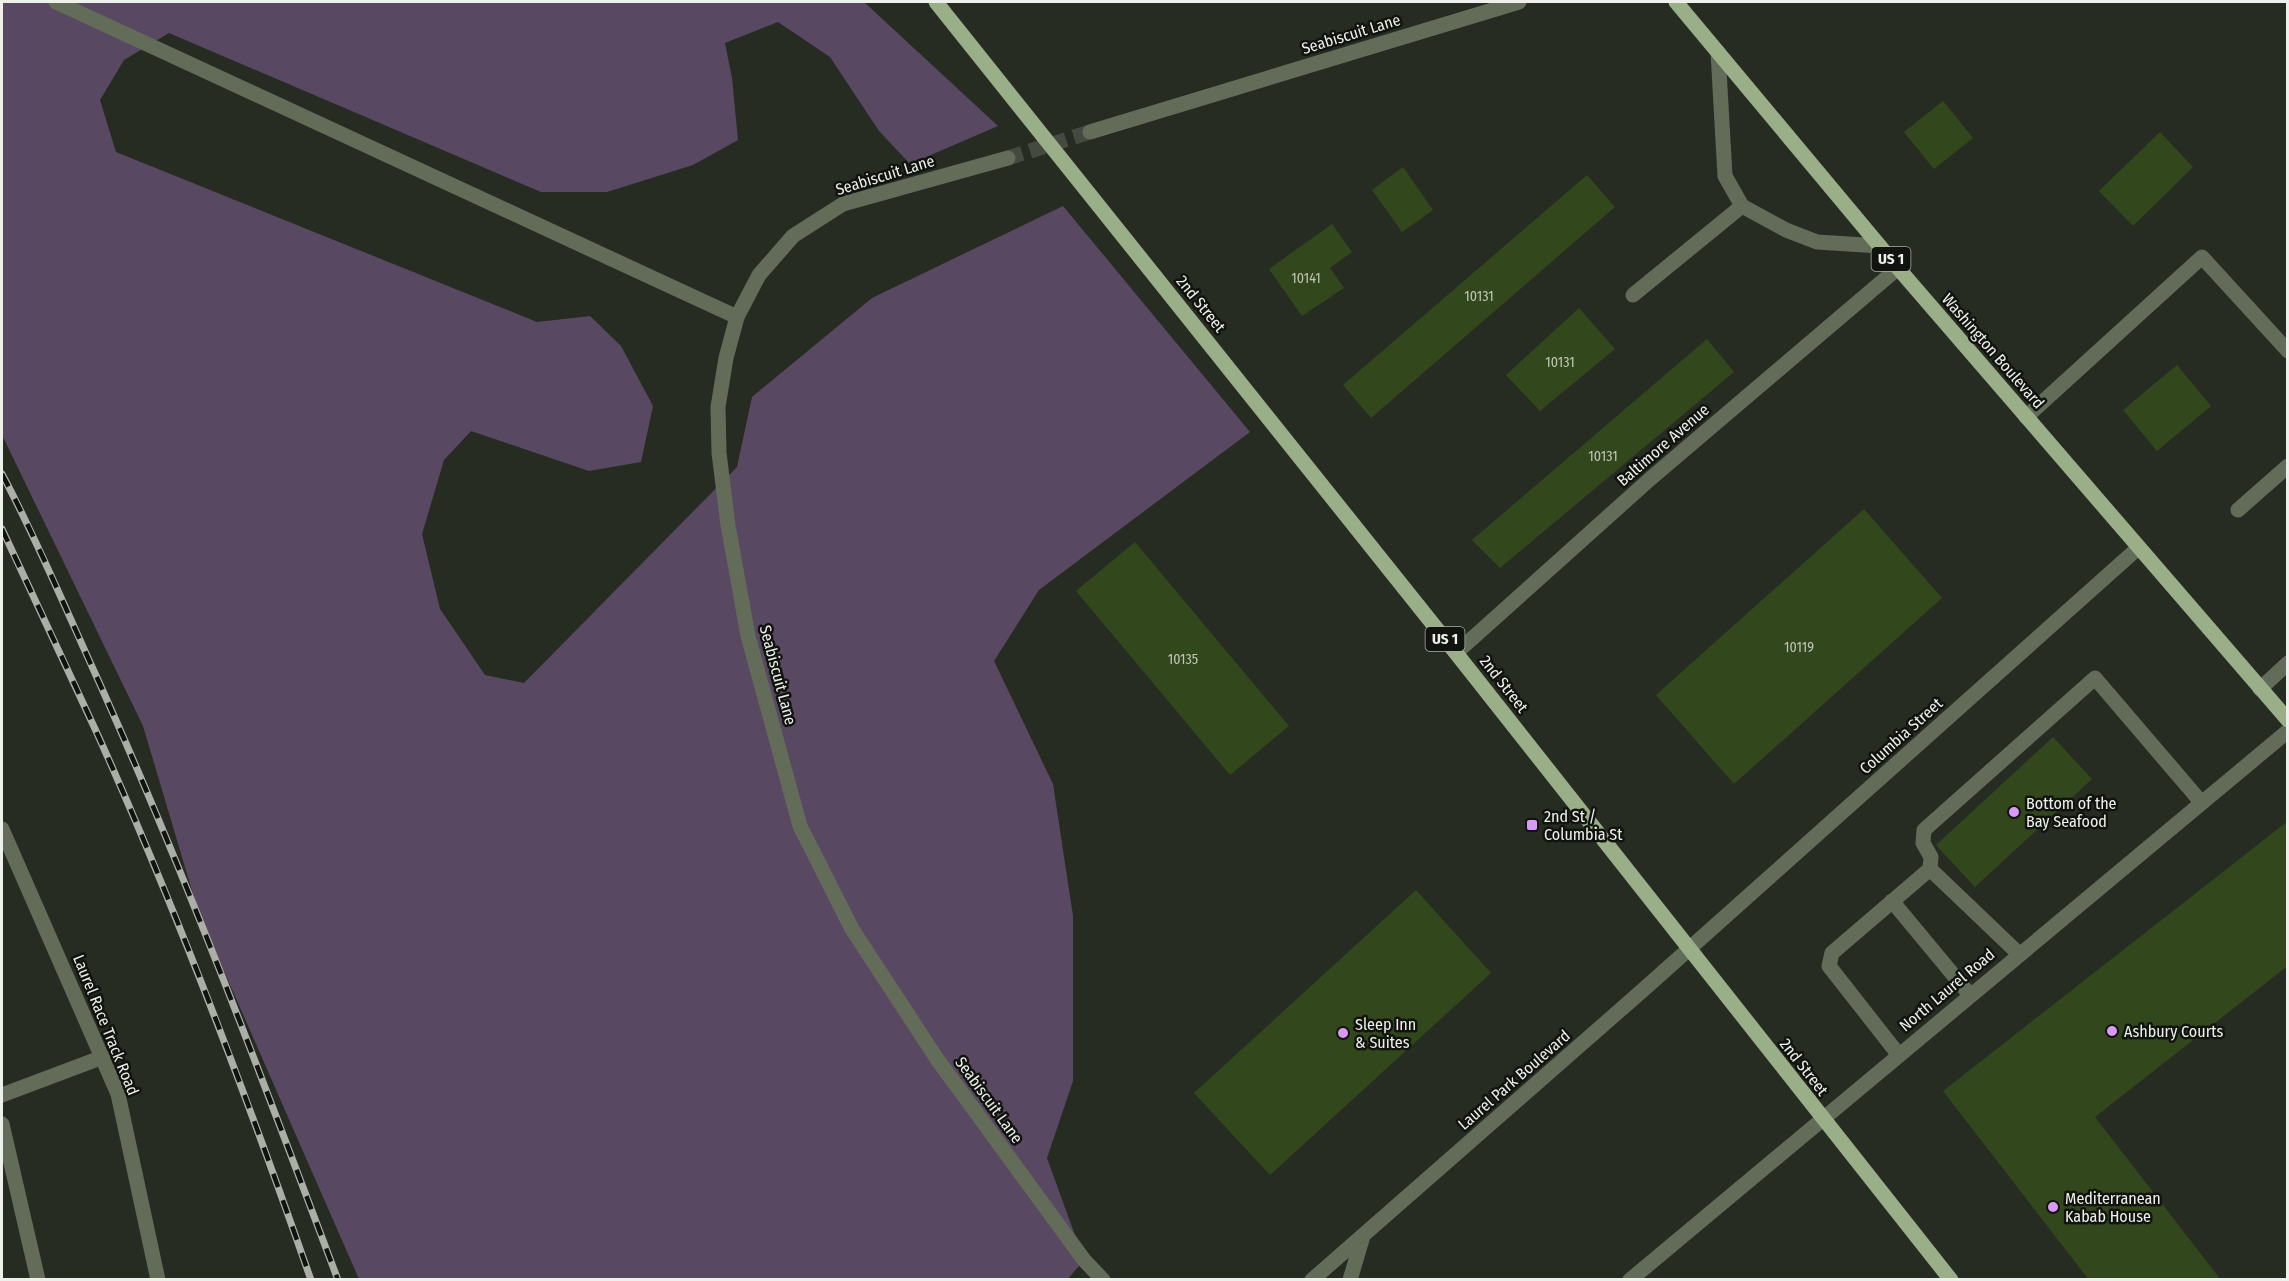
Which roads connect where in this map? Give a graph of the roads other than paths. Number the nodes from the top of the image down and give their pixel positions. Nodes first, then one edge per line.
1 (56, 2) edge
2 (936, 2) edge
3 (1519, 2) edge
4 (1676, 2) edge
5 (1718, 52) junction
6 (1090, 132) tunnel mouth
7 (1008, 158) tunnel mouth
8 (1742, 206) junction
9 (1880, 246) junction
10 (1898, 268) junction
11 (1633, 295) dead end
12 (737, 317) junction
13 (2288, 351) edge
14 (2026, 417) junction
15 (2288, 466) edge
16 (2238, 510) dead end
17 (2138, 549) junction
18 (1456, 652) junction
19 (2288, 663) edge
20 (2260, 689) junction
21 (2288, 720) edge
22 (2288, 731) edge
23 (2201, 802) junction
24 (2, 829) edge
25 (1930, 869) junction
26 (1892, 902) junction
27 (1689, 949) junction
28 (2019, 954) junction
29 (1970, 995) junction
30 (1898, 1054) junction
31 (103, 1057) junction
32 (2, 1095) edge
33 (1821, 1118) junction
34 (2, 1124) edge
35 (1363, 1236) junction
36 (38, 1280) edge
37 (158, 1280) edge
38 (1103, 1280) edge
39 (1312, 1280) edge
40 (1350, 1280) edge
41 (1630, 1280) edge
42 (1951, 1280) edge

1 - 12 street
2 - 18 main road, 2nd Street / US 1
3 - 6 street, Seabiscuit Lane
4 - 5 main road, Washington Boulevard / US 1
5 - 8 street
5 - 9 main road, Washington Boulevard / US 1
7 - 12 street, Seabiscuit Lane
8 - 9 street
8 - 11 street
9 - 10 main road, Washington Boulevard / US 1
10 - 14 main road, Washington Boulevard / US 1
10 - 18 street, Baltimore Avenue
12 - 38 street, Seabiscuit Lane
13 - 14 street
14 - 17 main road, Washington Boulevard / US 1
15 - 16 street
17 - 20 main road, Washington Boulevard / US 1
17 - 27 street, Columbia Street
18 - 27 main road, 2nd Street / US 1
19 - 20 street
20 - 21 main road, Washington Boulevard / US 1
22 - 23 street, North Laurel Road
23 - 25 street
23 - 28 street, North Laurel Road
24 - 31 street, Laurel Race Track Road
25 - 26 street
25 - 28 street
26 - 29 street
26 - 30 street
27 - 33 main road, 2nd Street / US 1
27 - 35 street, Laurel Park Boulevard
28 - 29 street, North Laurel Road
29 - 30 street, North Laurel Road
30 - 33 street, North Laurel Road
31 - 32 street
31 - 37 street, Laurel Race Track Road
33 - 41 street, North Laurel Road
33 - 42 main road, 2nd Street / US 1
34 - 36 street
35 - 39 street, Laurel Park Boulevard
35 - 40 street

